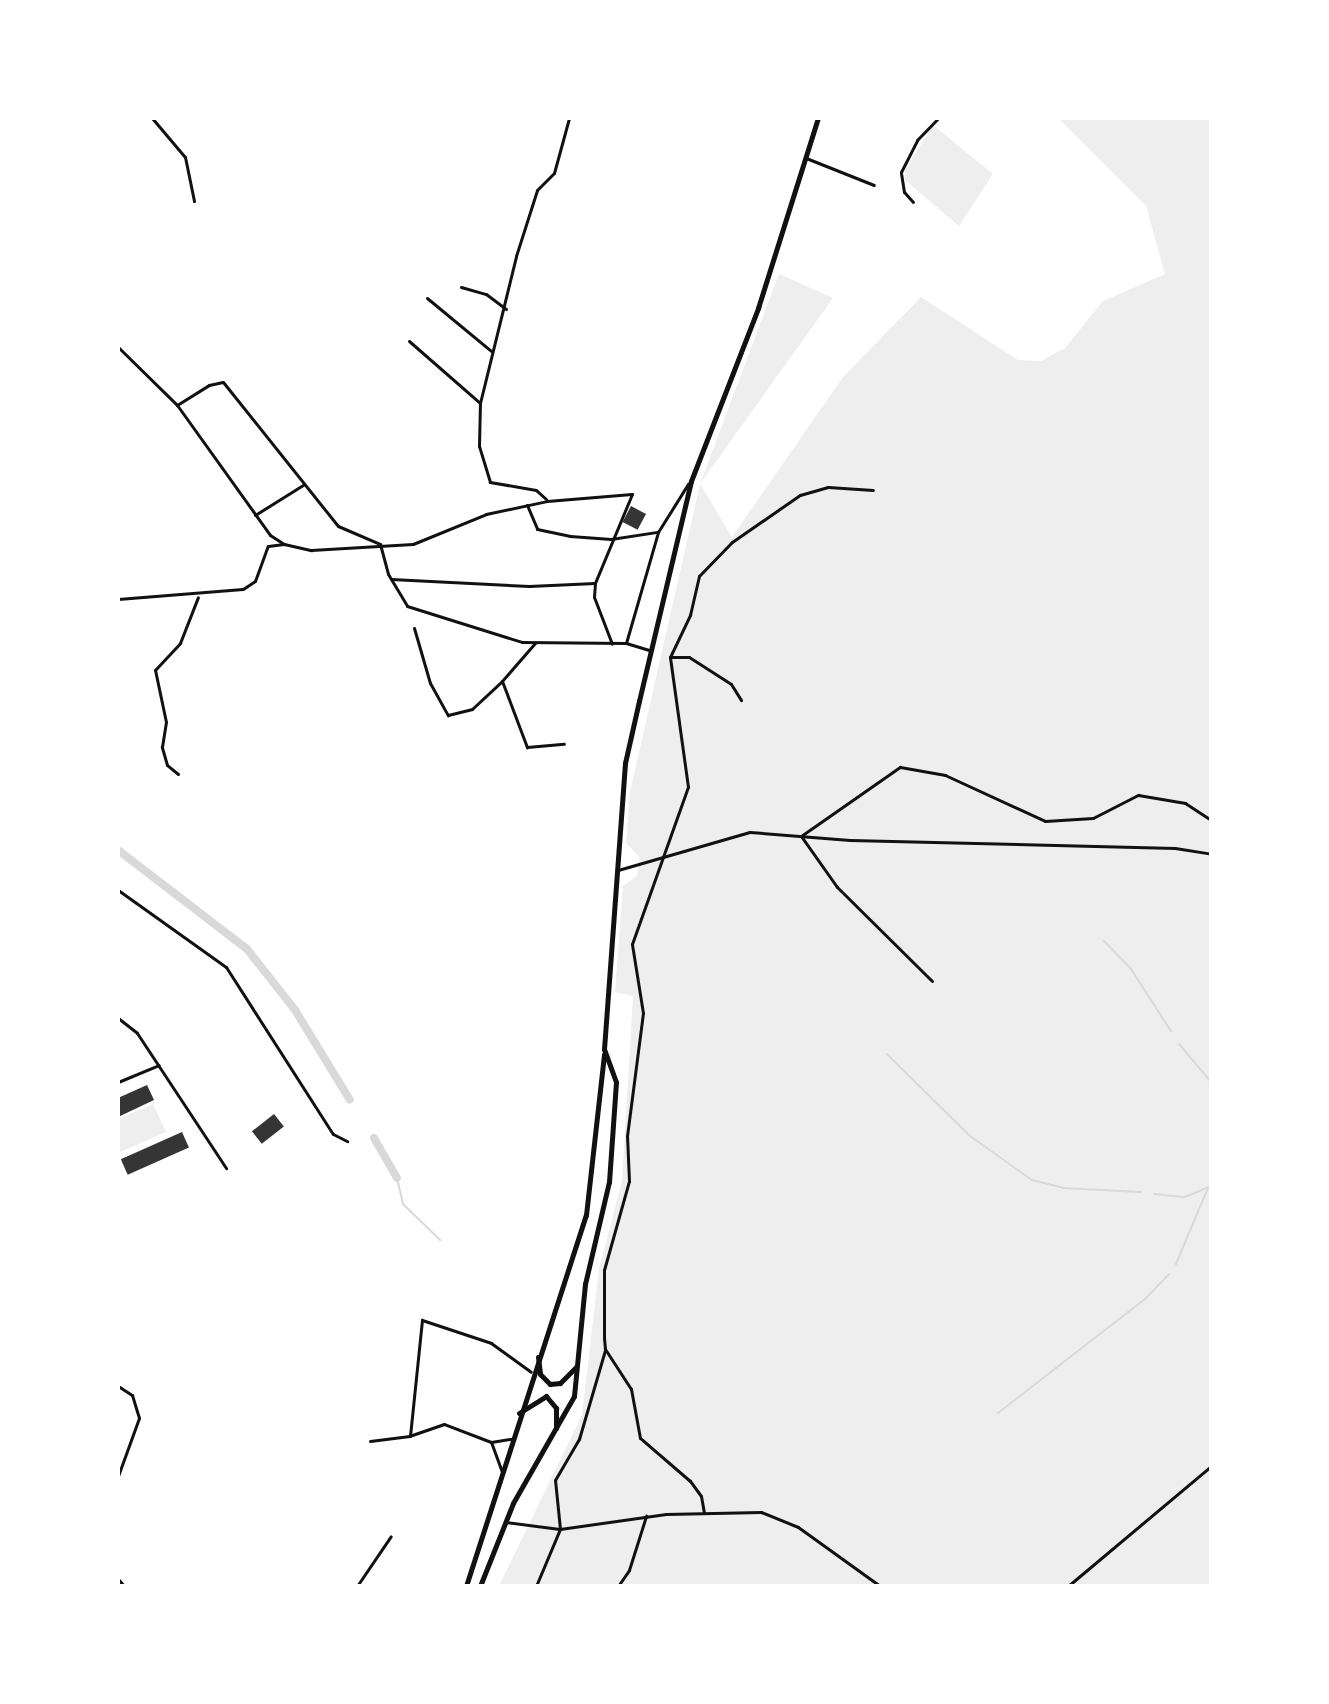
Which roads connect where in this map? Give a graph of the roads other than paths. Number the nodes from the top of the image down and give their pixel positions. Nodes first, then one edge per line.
1 (152, 118) edge
2 (569, 118) edge
3 (818, 118) edge
4 (938, 118) edge
5 (806, 158) junction
6 (874, 185) dead end
7 (194, 201) dead end
8 (913, 202) dead end
9 (461, 287) dead end
10 (427, 298) dead end
11 (506, 309) junction
12 (409, 341) dead end
13 (118, 347) edge
14 (491, 351) junction
15 (480, 403) junction
16 (177, 405) junction
17 (691, 481) junction
18 (303, 485) junction
19 (873, 490) dead end
20 (547, 501) junction
21 (527, 505) junction
22 (255, 515) junction
23 (658, 532) junction
24 (611, 539) junction
25 (284, 544) junction
26 (380, 544) junction
27 (391, 579) junction
28 (595, 583) junction
29 (198, 597) junction
30 (118, 599) edge
31 (414, 628) dead end
32 (535, 643) junction
33 (626, 643) junction
34 (612, 644) junction
35 (651, 651) junction
36 (670, 657) junction
37 (502, 681) junction
38 (741, 700) dead end
39 (564, 744) dead end
40 (178, 774) dead end
41 (1211, 820) edge
42 (801, 836) junction
43 (1211, 854) edge
44 (659, 860) junction
45 (617, 870) junction
46 (118, 890) edge
47 (932, 981) dead end
48 (118, 1018) edge
49 (604, 1049) junction
50 (159, 1065) junction
51 (118, 1082) edge
52 (347, 1141) dead end
53 (226, 1168) dead end
54 (605, 1349) junction
55 (538, 1352) junction
56 (578, 1364) junction
57 (531, 1372) junction
58 (118, 1386) edge
59 (518, 1415) junction
60 (556, 1429) junction
61 (410, 1436) junction
62 (511, 1439) junction
63 (370, 1441) dead end
64 (491, 1442) junction
65 (1211, 1466) edge
66 (502, 1473) junction
67 (118, 1476) edge
68 (704, 1513) junction
69 (646, 1516) junction
70 (505, 1522) junction
71 (560, 1529) junction
72 (391, 1536) dead end
73 (118, 1579) edge
74 (124, 1586) edge
75 (357, 1586) edge
76 (466, 1586) edge
77 (480, 1586) edge
78 (536, 1586) edge
79 (618, 1586) edge
80 (880, 1586) edge
81 (1068, 1586) edge

1 - 7 street
2 - 11 street
3 - 5 main road
4 - 8 street
5 - 6 street
5 - 17 main road
9 - 11 street
10 - 14 street
11 - 14 street
12 - 15 street
13 - 16 street
14 - 15 street
15 - 20 street
16 - 18 street
16 - 22 street
17 - 23 street
17 - 35 main road
18 - 22 street
18 - 26 street
19 - 36 street
20 - 21 street
20 - 24 street
21 - 24 street
21 - 26 street
22 - 25 street
23 - 24 street
23 - 33 street
24 - 28 street
25 - 26 street
25 - 29 street
26 - 27 street
27 - 28 street
27 - 32 street
28 - 34 street
29 - 30 street
29 - 40 street
31 - 37 street
32 - 34 street
32 - 37 street
33 - 34 street
33 - 35 street
35 - 45 main road
36 - 38 street
36 - 44 street
37 - 39 street
41 - 42 street
42 - 43 street
42 - 44 street
42 - 47 street
44 - 45 street
44 - 54 street
45 - 49 main road
46 - 52 street
48 - 50 street
49 - 55 main road
49 - 56 main road
50 - 51 street
50 - 53 street
54 - 68 street
54 - 71 street
55 - 56 main road
55 - 57 main road
56 - 60 main road
57 - 59 main road
57 - 61 street
58 - 67 street
59 - 60 main road
59 - 62 main road
60 - 70 main road
61 - 63 street
61 - 64 street
62 - 64 street
62 - 66 main road
64 - 66 street
65 - 81 street
66 - 76 main road
68 - 69 street
68 - 80 street
69 - 71 street
69 - 79 street
70 - 71 street
70 - 77 main road
71 - 78 street
72 - 75 street
73 - 74 street

